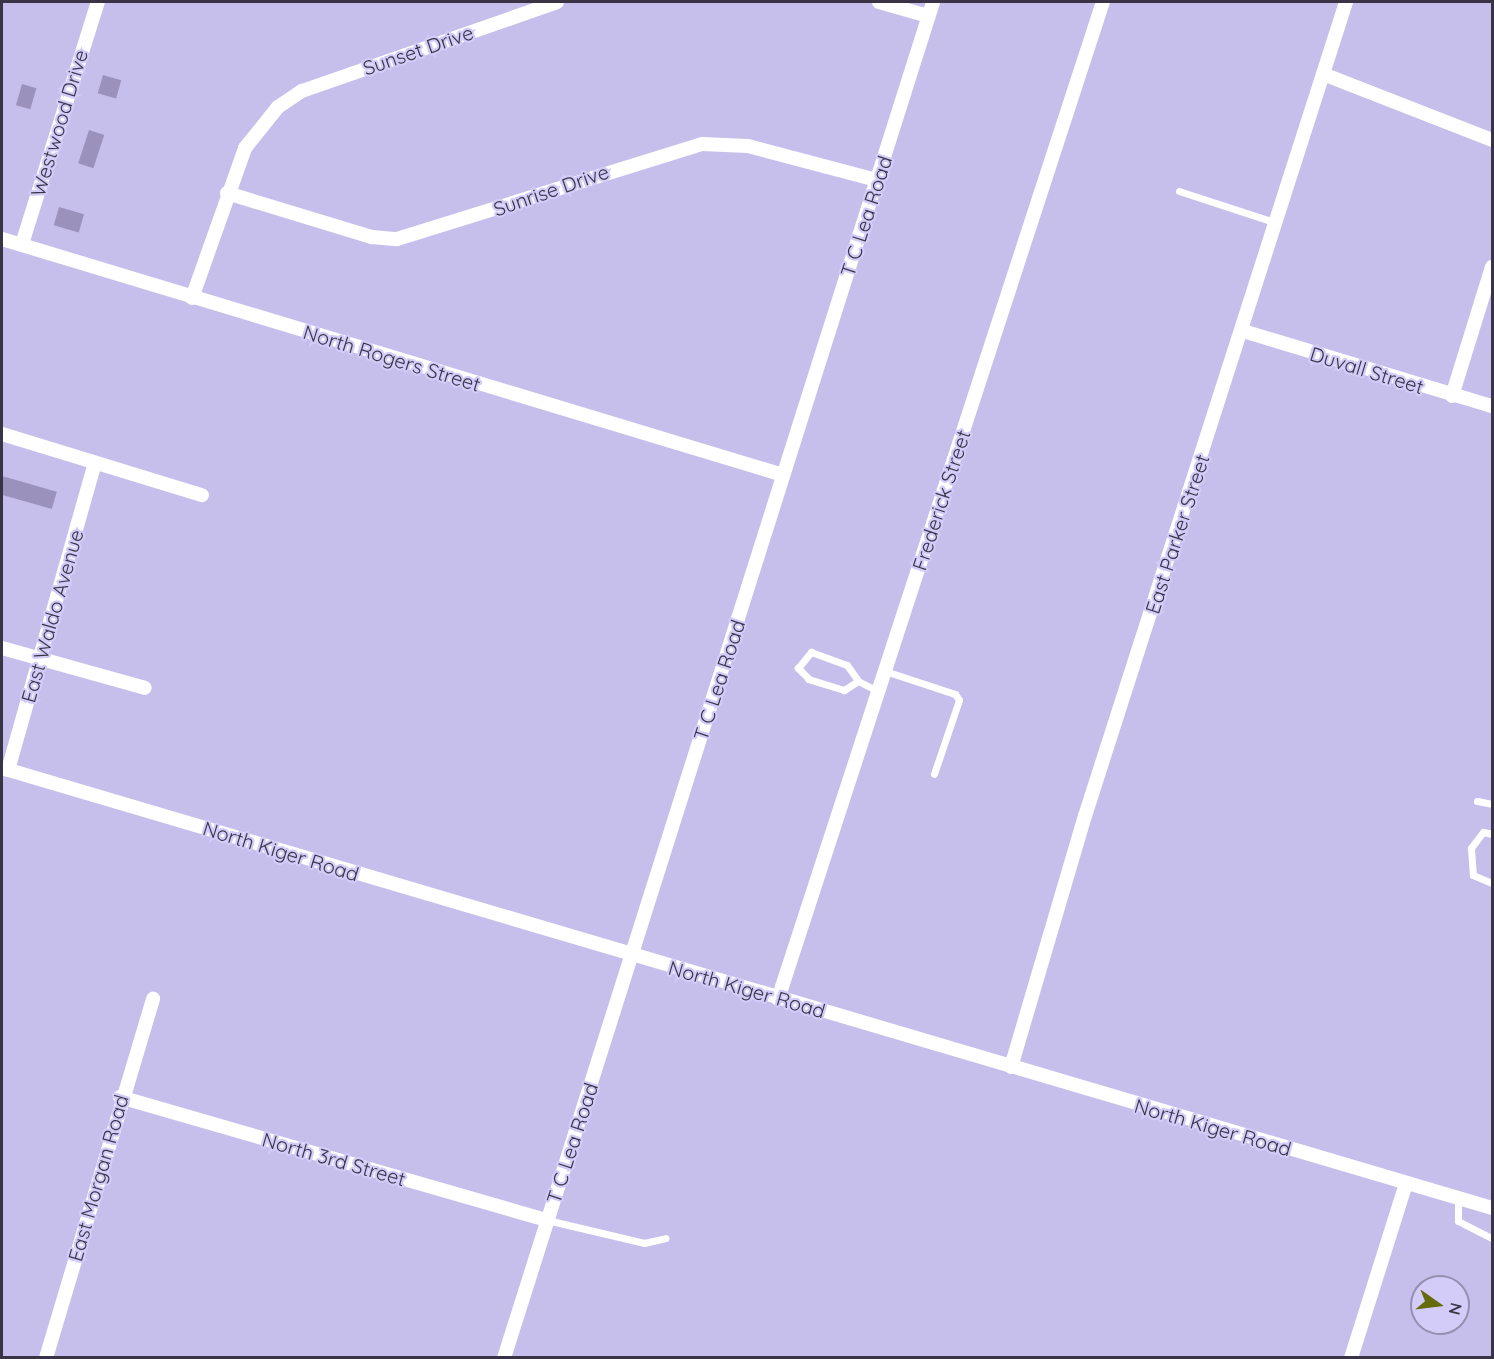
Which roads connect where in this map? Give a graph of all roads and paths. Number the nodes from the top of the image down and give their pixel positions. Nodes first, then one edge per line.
1 (98, 2) edge
2 (557, 2) edge
3 (879, 2) edge
4 (933, 2) edge
5 (1103, 2) edge
6 (1346, 2) edge
7 (928, 16) junction
8 (1323, 74) junction
9 (1492, 140) edge
10 (877, 180) junction
11 (1179, 191) dead end
12 (227, 193) junction
13 (1276, 223) junction
14 (2, 239) edge
15 (22, 244) junction
16 (1492, 267) edge
17 (192, 298) junction
18 (1243, 331) junction
19 (1452, 396) junction
20 (1492, 406) edge
21 (2, 434) edge
22 (95, 463) junction
23 (783, 475) junction
24 (202, 495) dead end
25 (2, 648) edge
26 (40, 660) junction
27 (885, 671) junction
28 (858, 681) junction
29 (145, 688) dead end
30 (878, 691) junction
31 (5, 769) edge
32 (934, 774) dead end
33 (1477, 801) dead end
34 (1492, 804) edge
35 (1492, 834) edge
36 (1492, 883) edge
37 (631, 955) junction
38 (153, 999) dead end
39 (778, 999) junction
40 (1011, 1067) junction
41 (120, 1097) junction
42 (1406, 1184) junction
43 (1458, 1198) junction
44 (1492, 1208) edge
45 (547, 1221) junction
46 (665, 1238) dead end
47 (1492, 1238) edge
48 (46, 1358) edge
49 (504, 1358) edge
50 (1352, 1358) edge

1 - 15 street, Westwood Drive
2 - 12 street, Sunset Drive
3 - 7 street
4 - 7 street, T C Lea Road
5 - 27 street, Frederick Street
6 - 8 street, East Parker Street
7 - 10 street, T C Lea Road
8 - 9 street
8 - 13 street, East Parker Street
10 - 12 street, Sunrise Drive
10 - 23 street, T C Lea Road
11 - 13 lane
12 - 17 street
13 - 18 street, East Parker Street
14 - 15 street, North Rogers Street
15 - 17 street, North Rogers Street
16 - 19 street
17 - 23 street, North Rogers Street
18 - 19 street, Duvall Street
18 - 40 street, East Parker Street
19 - 20 street, Duvall Street
21 - 22 street
22 - 24 street
22 - 26 street, East Waldo Avenue
23 - 37 street, T C Lea Road
25 - 26 street
26 - 29 street
26 - 31 street, East Waldo Avenue
27 - 30 street, Frederick Street
27 - 32 lane
28 - 28 lane
28 - 30 lane
30 - 39 street, Frederick Street
31 - 37 street, North Kiger Road
33 - 34 lane
35 - 36 lane
37 - 39 street, North Kiger Road
37 - 45 street, T C Lea Road
38 - 41 street, East Morgan Road
39 - 40 street, North Kiger Road
40 - 42 street, North Kiger Road
41 - 45 street, North 3rd Street
41 - 48 street, East Morgan Road
42 - 43 street, North Kiger Road
42 - 50 street
43 - 44 street, North Kiger Road
43 - 47 lane
45 - 46 lane
45 - 49 street, T C Lea Road

